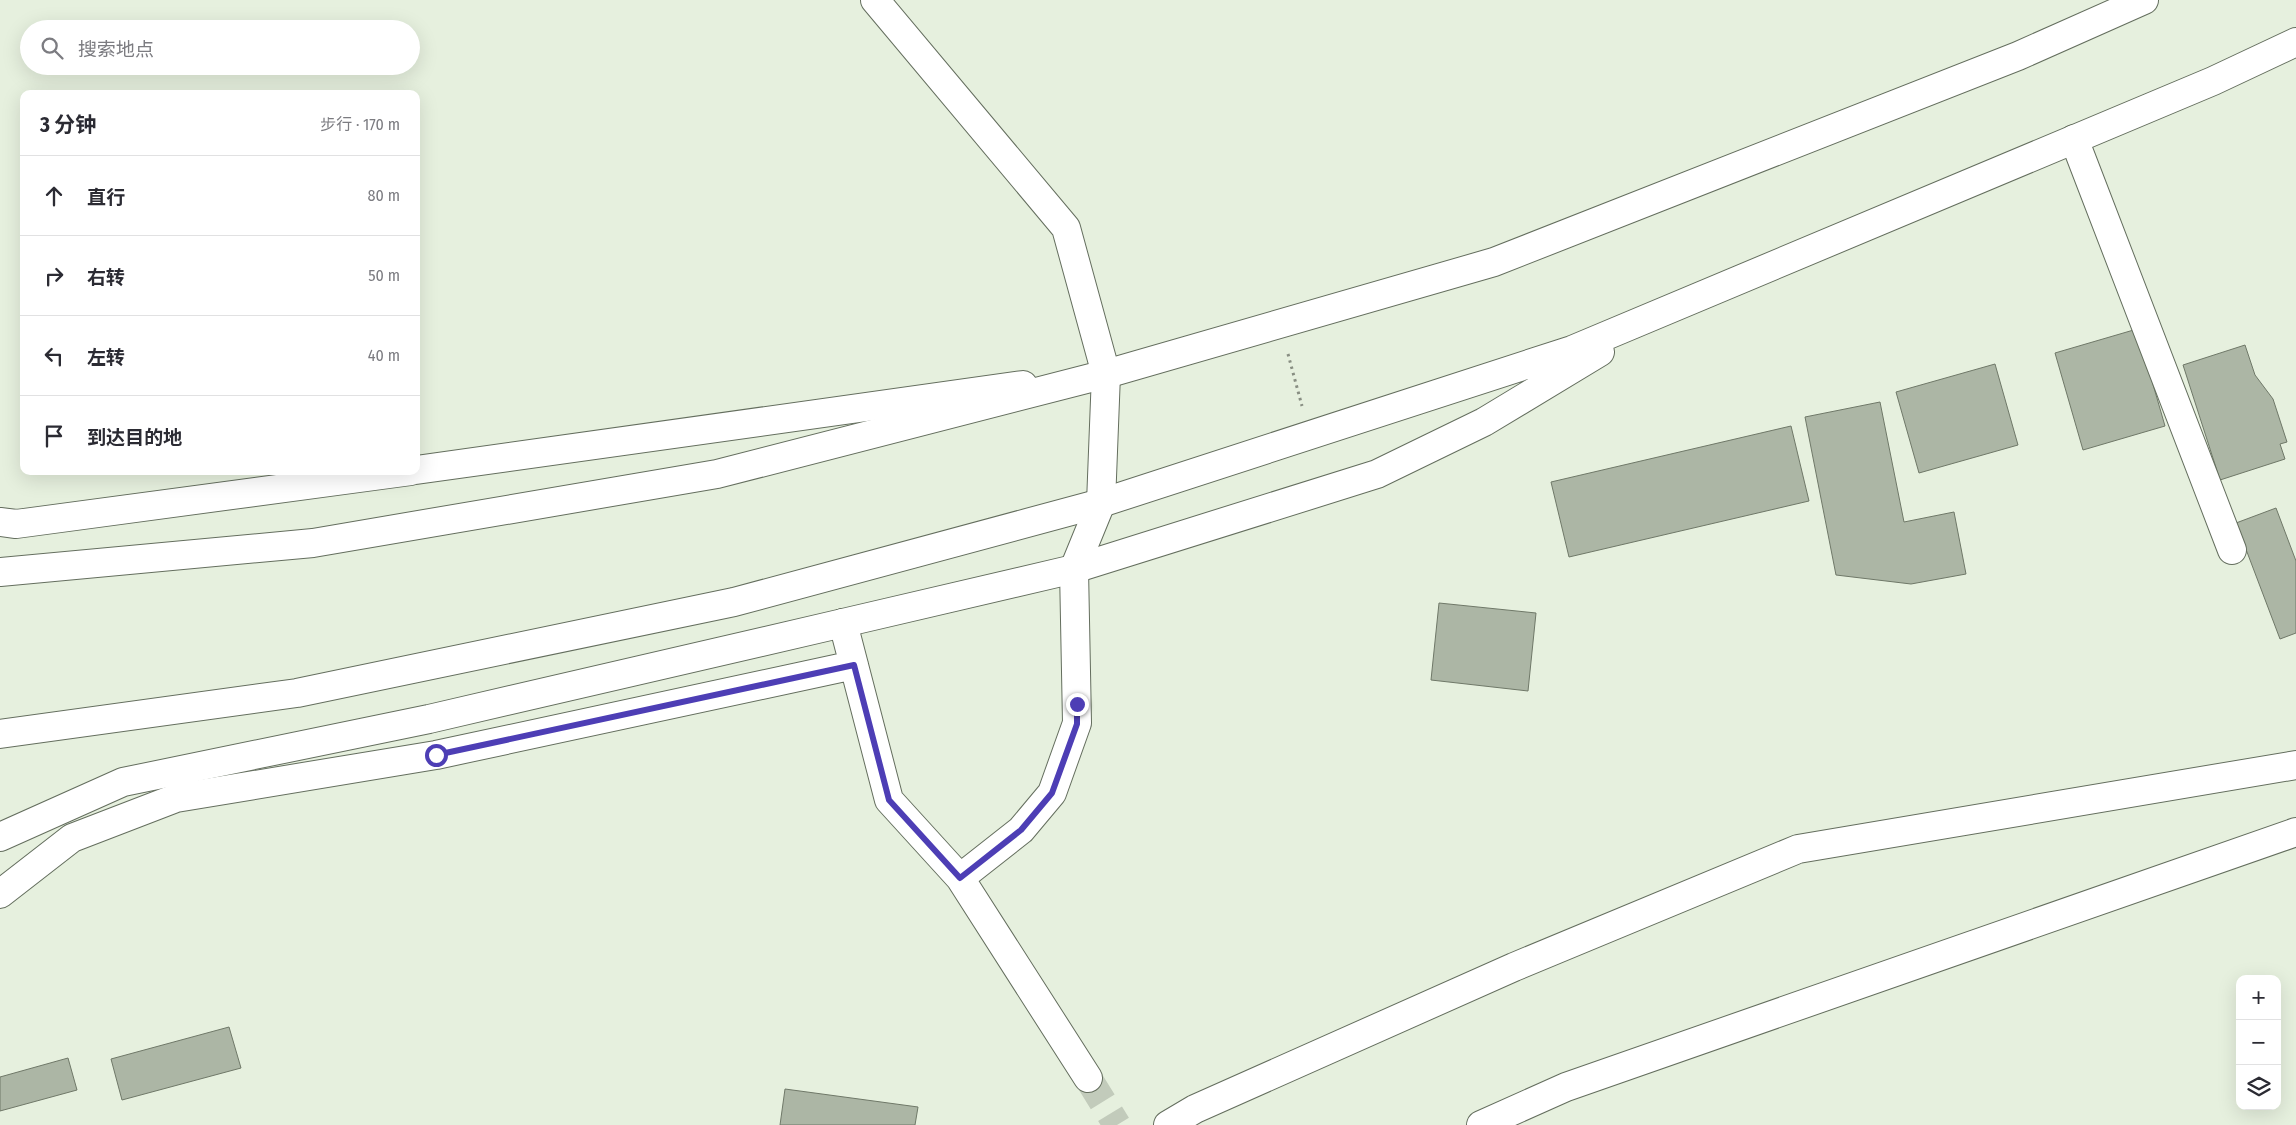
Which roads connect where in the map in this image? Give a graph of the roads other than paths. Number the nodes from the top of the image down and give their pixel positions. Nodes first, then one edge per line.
1 (875, 0) edge
2 (2144, 0) edge
3 (2296, 42) edge
4 (2074, 139) junction
5 (1680, 304) junction
6 (1106, 374) junction
7 (420, 469) edge
8 (381, 475) edge
9 (1101, 503) junction
10 (0, 522) edge
11 (2232, 550) dead end
12 (1074, 568) junction
13 (0, 572) edge
14 (843, 622) junction
15 (854, 665) junction
16 (0, 734) edge
17 (2296, 765) edge
18 (2296, 832) edge
19 (0, 837) edge
20 (960, 878) junction
21 (0, 894) edge
22 (1088, 1078) tunnel mouth
23 (1168, 1125) edge
24 (1482, 1125) edge

1 - 6 main road
2 - 6 main road
3 - 4 main road
4 - 5 main road
4 - 11 main road
5 - 9 main road
5 - 12 main road
6 - 7 main road
6 - 9 main road
6 - 13 main road
8 - 10 main road
9 - 12 main road
9 - 16 main road
12 - 14 main road
12 - 20 main road
14 - 15 main road
14 - 19 main road
15 - 20 main road
15 - 21 main road
17 - 23 main road
18 - 24 main road
20 - 22 main road

